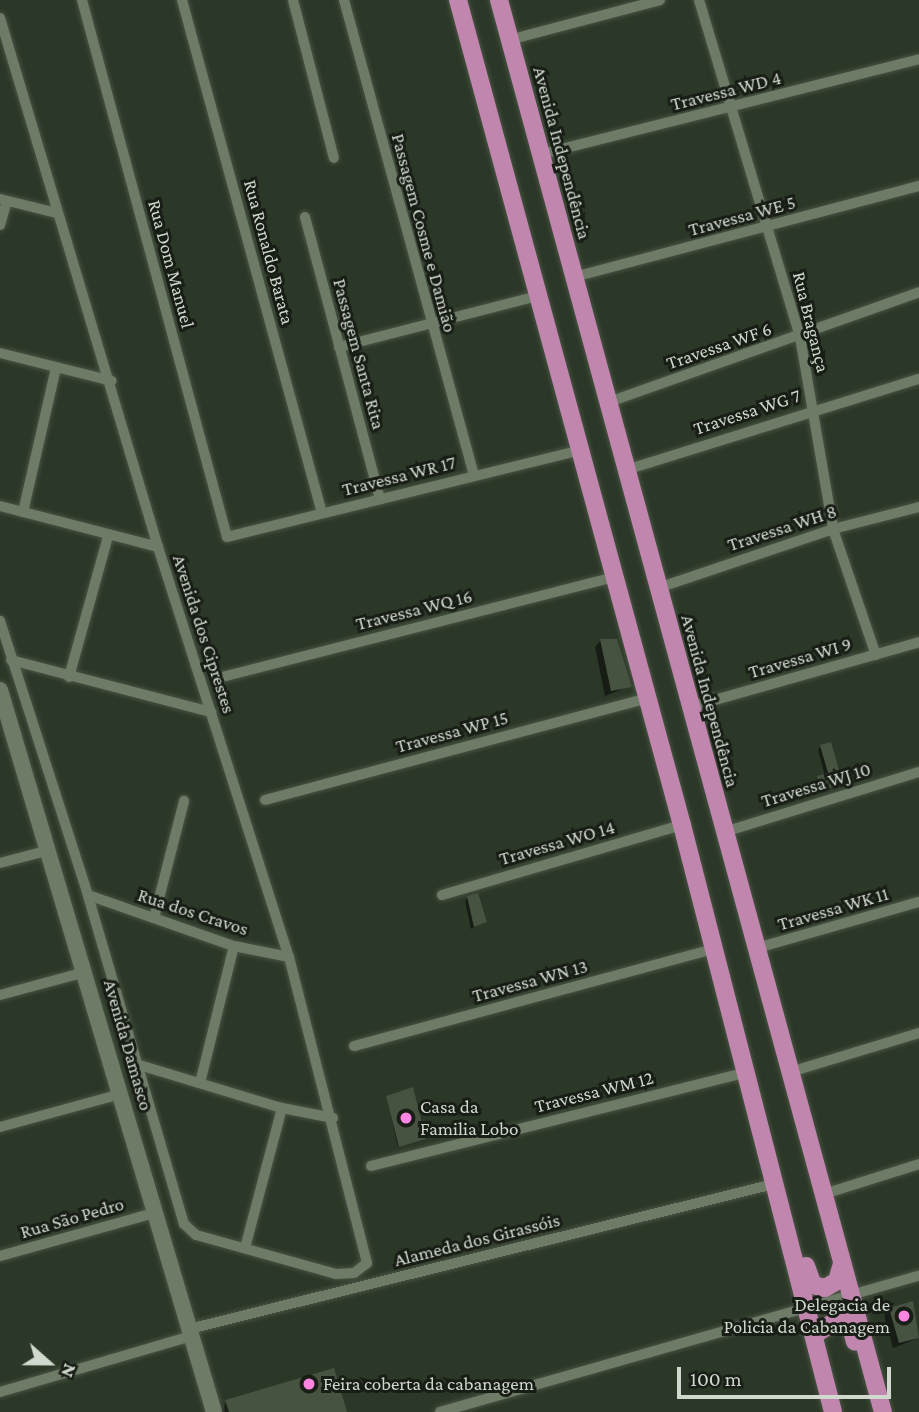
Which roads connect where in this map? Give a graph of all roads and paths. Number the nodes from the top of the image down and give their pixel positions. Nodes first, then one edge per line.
1 (82, 0) edge
2 (182, 0) edge
3 (293, 0) edge
4 (344, 0) edge
5 (458, 0) edge
6 (499, 0) edge
7 (660, 0) edge
8 (699, 0) edge
9 (0, 18) edge
10 (509, 40) junction
11 (4, 47) edge
12 (919, 59) edge
13 (732, 108) junction
14 (542, 154) junction
15 (334, 158) dead end
16 (919, 186) edge
17 (4, 200) edge
18 (57, 213) junction
19 (305, 218) dead end
20 (0, 225) edge
21 (769, 227) junction
22 (574, 277) junction
23 (919, 292) edge
24 (538, 296) junction
25 (431, 324) junction
26 (800, 337) junction
27 (339, 348) junction
28 (0, 353) edge
29 (56, 368) junction
30 (919, 379) edge
31 (112, 381) junction
32 (608, 402) junction
33 (814, 409) junction
34 (580, 450) junction
35 (626, 470) junction
36 (474, 475) junction
37 (380, 499) junction
38 (0, 506) edge
39 (919, 507) edge
40 (23, 512) junction
41 (322, 513) junction
42 (833, 529) junction
43 (108, 536) junction
44 (227, 537) joint
45 (158, 547) junction
46 (614, 577) junction
47 (658, 588) junction
48 (0, 621) edge
49 (919, 642) edge
50 (876, 655) junction
51 (12, 660) junction
52 (69, 677) junction
53 (222, 677) dead end
54 (0, 690) edge
55 (648, 698) junction
56 (690, 707) junction
57 (211, 712) junction
58 (5, 725) edge
59 (919, 772) edge
60 (265, 800) dead end
61 (184, 801) dead end
62 (682, 825) junction
63 (724, 832) junction
64 (46, 851) junction
65 (0, 863) edge
66 (88, 895) junction
67 (442, 895) dead end
68 (919, 902) edge
69 (153, 918) junction
70 (234, 946) junction
71 (757, 948) junction
72 (714, 949) junction
73 (289, 957) junction
74 (85, 972) junction
75 (0, 995) edge
76 (919, 1033) edge
77 (354, 1046) dead end
78 (136, 1064) junction
79 (790, 1072) junction
80 (744, 1073) junction
81 (200, 1083) junction
82 (121, 1094) junction
83 (282, 1108) junction
84 (333, 1118) junction
85 (0, 1127) edge
86 (919, 1164) edge
87 (371, 1166) dead end
88 (774, 1184) junction
89 (824, 1194) junction
90 (780, 1207) junction
91 (153, 1213) junction
92 (245, 1248) junction
93 (0, 1256) edge
94 (842, 1261) junction
95 (919, 1276) edge
96 (851, 1296) junction
97 (807, 1308) junction
98 (190, 1333) junction
99 (814, 1335) junction
100 (0, 1392) edge
101 (215, 1412) edge
102 (440, 1412) edge
103 (834, 1412) edge
104 (882, 1412) edge

1 - 44 street, Rua Dom Manuel
2 - 41 street, Rua Ronaldo Barata
3 - 15 street
4 - 25 street, Passagem Cosme e Damião
5 - 24 main road
6 - 10 main road, Avenida Independência
7 - 10 street
8 - 13 street, Rua Bragança
9 - 11 street, Avenida dos Ciprestes
10 - 14 main road, Avenida Independência
11 - 18 street, Avenida dos Ciprestes
12 - 13 street, Travessa WD 4
13 - 14 street, Travessa WD 4
13 - 21 street, Rua Bragança
14 - 22 main road, Avenida Independência
16 - 21 street, Travessa WE 5
17 - 18 street
17 - 20 street
18 - 31 street, Avenida dos Ciprestes
19 - 27 street, Passagem Santa Rita
21 - 22 street, Travessa WE 5
21 - 26 street, Rua Bragança
22 - 32 main road, Avenida Independência
23 - 26 street, Travessa WF 6
24 - 25 street
24 - 34 main road
25 - 27 street
25 - 36 street, Passagem Cosme e Damião
26 - 32 street, Travessa WF 6
26 - 33 street, Rua Bragança
27 - 37 street, Passagem Santa Rita
28 - 29 street
29 - 31 street
29 - 40 street
30 - 33 street, Travessa WG 7
31 - 45 street, Avenida dos Ciprestes
32 - 35 main road, Avenida Independência
33 - 35 street, Travessa WG 7
33 - 42 street, Rua Bragança
34 - 36 street, Travessa WR 17
34 - 46 main road
35 - 47 main road, Avenida Independência
36 - 37 street, Travessa WR 17
37 - 41 street, Travessa WR 17
38 - 40 street
39 - 42 street, Travessa WH 8
40 - 43 street
41 - 44 street, Travessa WR 17
42 - 47 street, Travessa WH 8
42 - 50 street, Rua Bragança
43 - 45 street
43 - 52 street
45 - 57 street, Avenida dos Ciprestes
46 - 53 street, Travessa WQ 16
46 - 55 main road
47 - 56 main road, Avenida Independência
48 - 51 street, Avenida Damasco
49 - 50 street, Travessa WI 9
50 - 56 street, Travessa WI 9
51 - 52 street
51 - 66 street, Avenida Damasco
52 - 57 street
54 - 58 street, Avenida Damasco
55 - 60 street, Travessa WP 15
55 - 62 main road
56 - 63 main road, Avenida Independência
57 - 73 street, Avenida dos Ciprestes
58 - 64 street, Avenida Damasco
59 - 63 street, Travessa WJ 10
61 - 69 street
62 - 67 street, Travessa WO 14
62 - 72 main road
63 - 71 main road, Avenida Independência
64 - 65 street
64 - 74 street, Avenida Damasco
66 - 69 street, Rua dos Cravos
66 - 78 street, Avenida Damasco
68 - 71 street, Travessa WK 11
69 - 70 street, Rua dos Cravos
70 - 73 street, Rua dos Cravos
70 - 81 street
71 - 79 main road, Avenida Independência
72 - 77 street, Travessa WN 13
72 - 80 main road
73 - 84 street, Avenida dos Ciprestes
74 - 75 street
74 - 82 street, Avenida Damasco
76 - 79 street
78 - 81 street
78 - 92 street, Avenida Damasco
79 - 89 main road, Avenida Independência
80 - 87 street, Travessa WM 12
80 - 88 main road
81 - 83 street
82 - 85 street
82 - 91 street, Avenida Damasco
83 - 84 street
83 - 92 street
84 - 92 street, Avenida dos Ciprestes
86 - 89 street
88 - 90 main road
88 - 98 street, Alameda dos Girassóis
89 - 94 main road, Avenida Independência
90 - 94 main road
90 - 97 main road
91 - 93 street, Rua São Pedro
91 - 98 street, Avenida Damasco
94 - 96 main road, Avenida Independência
95 - 96 street
96 - 97 street
96 - 104 main road, Avenida Independência
97 - 99 main road
97 - 102 street
98 - 100 street, Alameda dos Girassóis
98 - 101 street, Avenida Damasco
99 - 103 main road
99 - 104 main road

